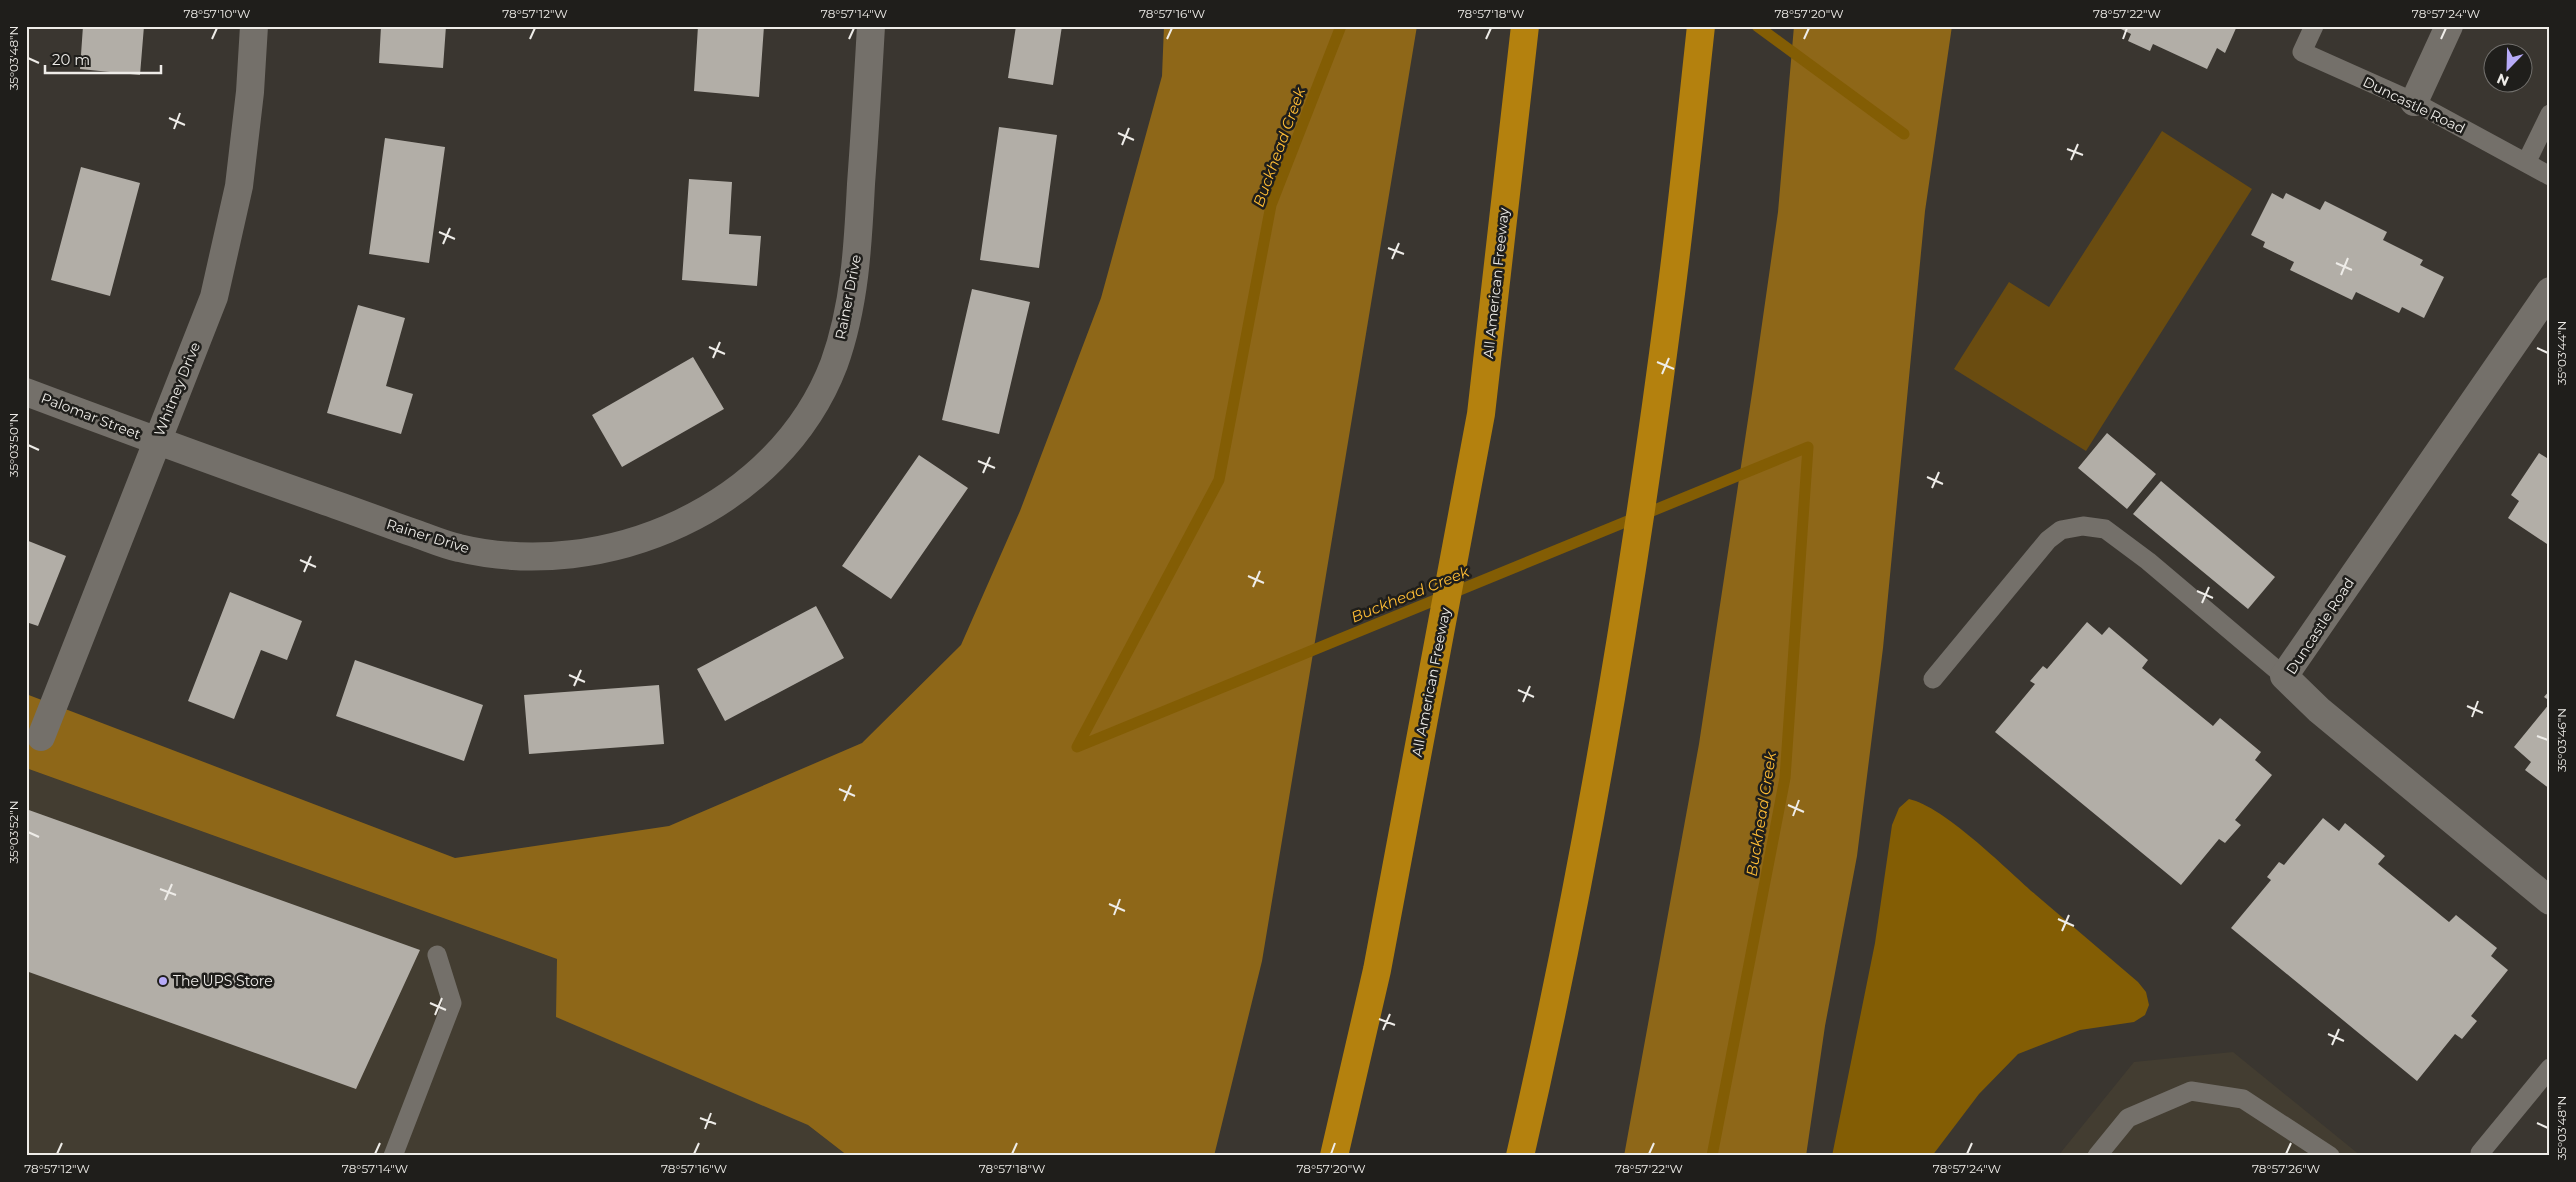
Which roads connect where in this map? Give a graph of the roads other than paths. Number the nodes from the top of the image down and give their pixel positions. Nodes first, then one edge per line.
1 (254, 26) edge
2 (871, 26) edge
3 (1525, 26) edge
4 (1701, 26) edge
5 (2314, 26) edge
6 (2449, 26) edge
7 (2414, 102) junction
8 (2550, 114) edge
9 (2526, 163) junction
10 (2550, 176) edge
11 (2550, 291) edge
12 (26, 392) edge
13 (156, 441) junction
14 (2284, 676) junction
15 (1933, 679) dead end
16 (41, 737) dead end
17 (2550, 901) edge
18 (437, 956) dead end
19 (2550, 1068) edge
20 (2480, 1153) dead end
21 (393, 1156) edge
22 (1334, 1156) edge
23 (1520, 1156) edge
24 (2097, 1156) edge
25 (2330, 1156) edge

1 - 13 street, Whitney Drive
2 - 13 street, Rainer Drive
3 - 22 highway, All American Freeway
4 - 23 highway
5 - 7 lane, Duncastle Road
6 - 7 street
7 - 9 lane, Duncastle Road
8 - 9 lane
9 - 10 lane, Duncastle Road
11 - 14 street, Duncastle Road
12 - 13 street, Palomar Street
13 - 16 street, Whitney Drive
14 - 15 lane
14 - 17 street, Duncastle Road
18 - 21 lane
19 - 20 lane
24 - 25 lane

